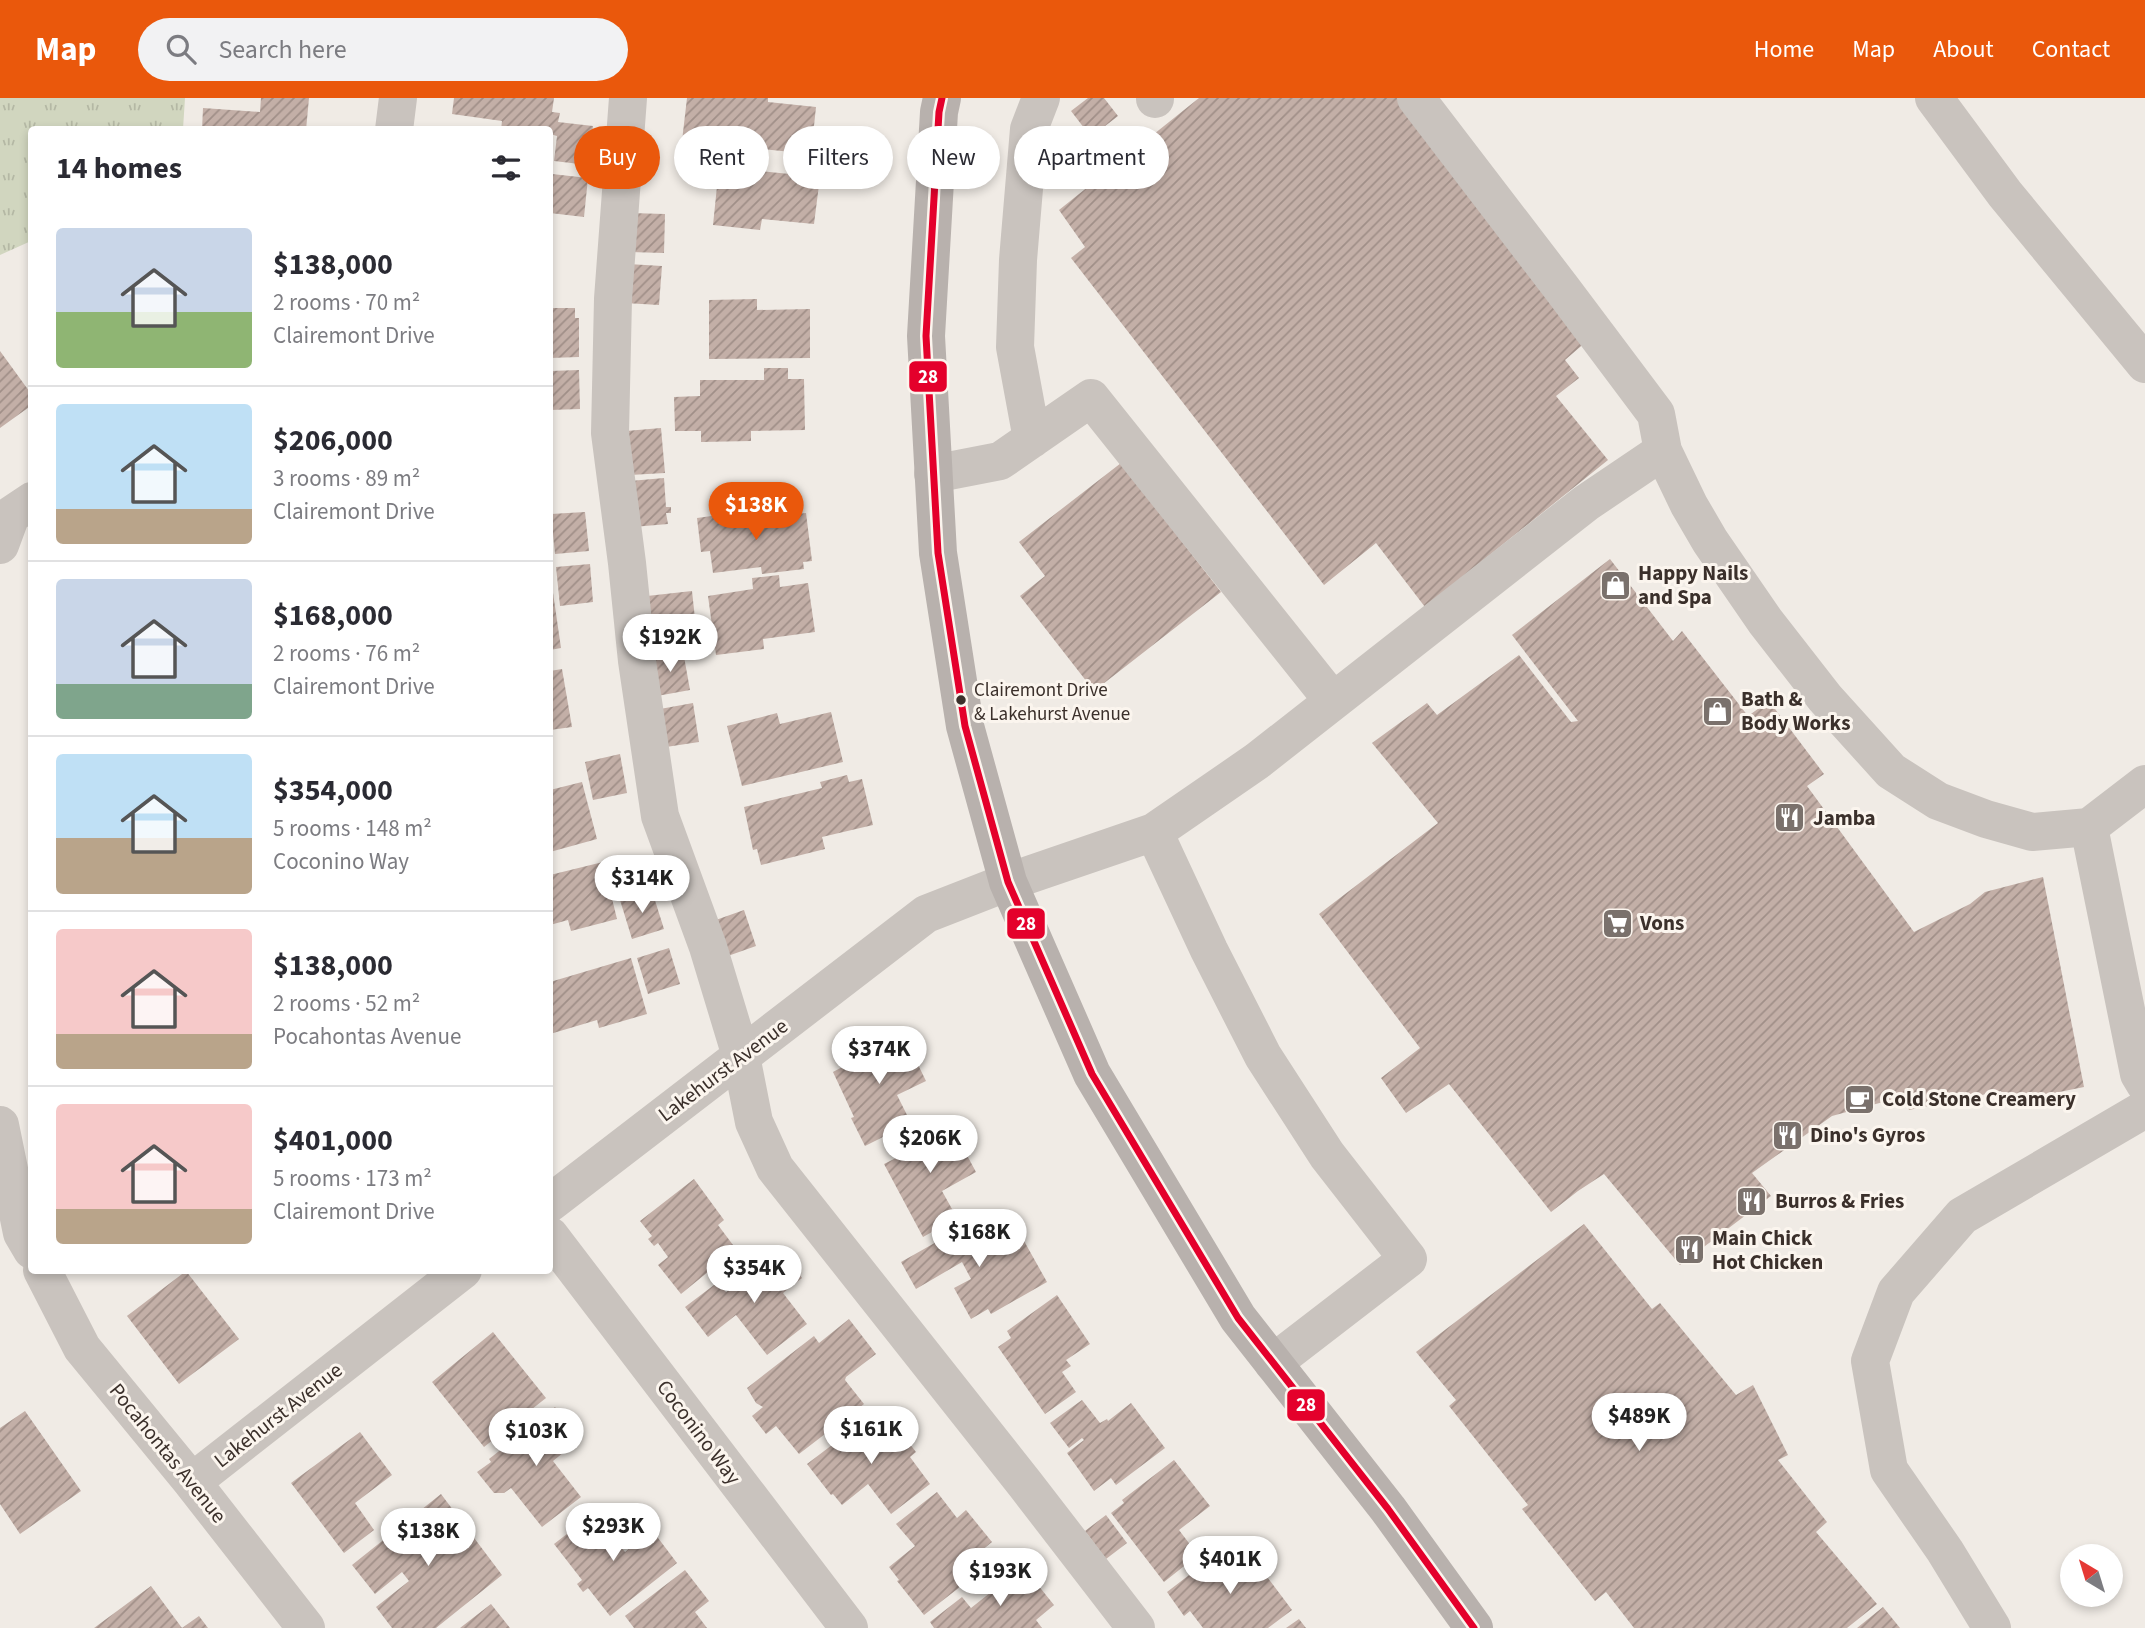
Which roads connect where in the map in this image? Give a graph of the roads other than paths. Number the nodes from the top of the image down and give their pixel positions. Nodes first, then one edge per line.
1 (397, 98) edge
2 (628, 98) edge
3 (942, 98) edge
4 (1041, 98) edge
5 (1416, 98) edge
6 (1934, 98) edge
7 (394, 126) edge
8 (2145, 364) edge
9 (1032, 439) junction
10 (1663, 451) junction
11 (933, 474) junction
12 (28, 503) edge
13 (0, 545) edge
14 (1333, 701) junction
15 (2145, 784) edge
16 (2089, 827) junction
17 (1154, 832) junction
18 (1008, 883) junction
19 (741, 1056) junction
20 (2145, 1084) edge
21 (2145, 1109) edge
22 (0, 1125) edge
23 (553, 1186) edge
24 (553, 1240) edge
25 (18, 1242) edge
26 (44, 1274) edge
27 (458, 1274) edge
28 (1273, 1363) junction
29 (192, 1482) junction
30 (306, 1628) edge
31 (849, 1628) edge
32 (1136, 1628) edge
33 (1475, 1628) edge
34 (1992, 1628) edge

1 - 7 street
2 - 19 street
3 - 11 main road
4 - 9 street
5 - 10 street
6 - 8 street
9 - 11 street
9 - 14 street
10 - 14 street, Lakehurst Avenue
10 - 16 street
11 - 18 main road
12 - 13 street
14 - 17 street, Lakehurst Avenue
15 - 16 street
16 - 20 street
17 - 18 street, Lakehurst Avenue
17 - 28 street
18 - 19 street, Lakehurst Avenue
18 - 28 main road
19 - 23 street, Lakehurst Avenue
19 - 32 street
21 - 34 street
22 - 25 street
24 - 31 street, Coconino Way
26 - 29 street, Pocahontas Avenue
27 - 29 street, Lakehurst Avenue
28 - 33 main road
29 - 30 street, Pocahontas Avenue

